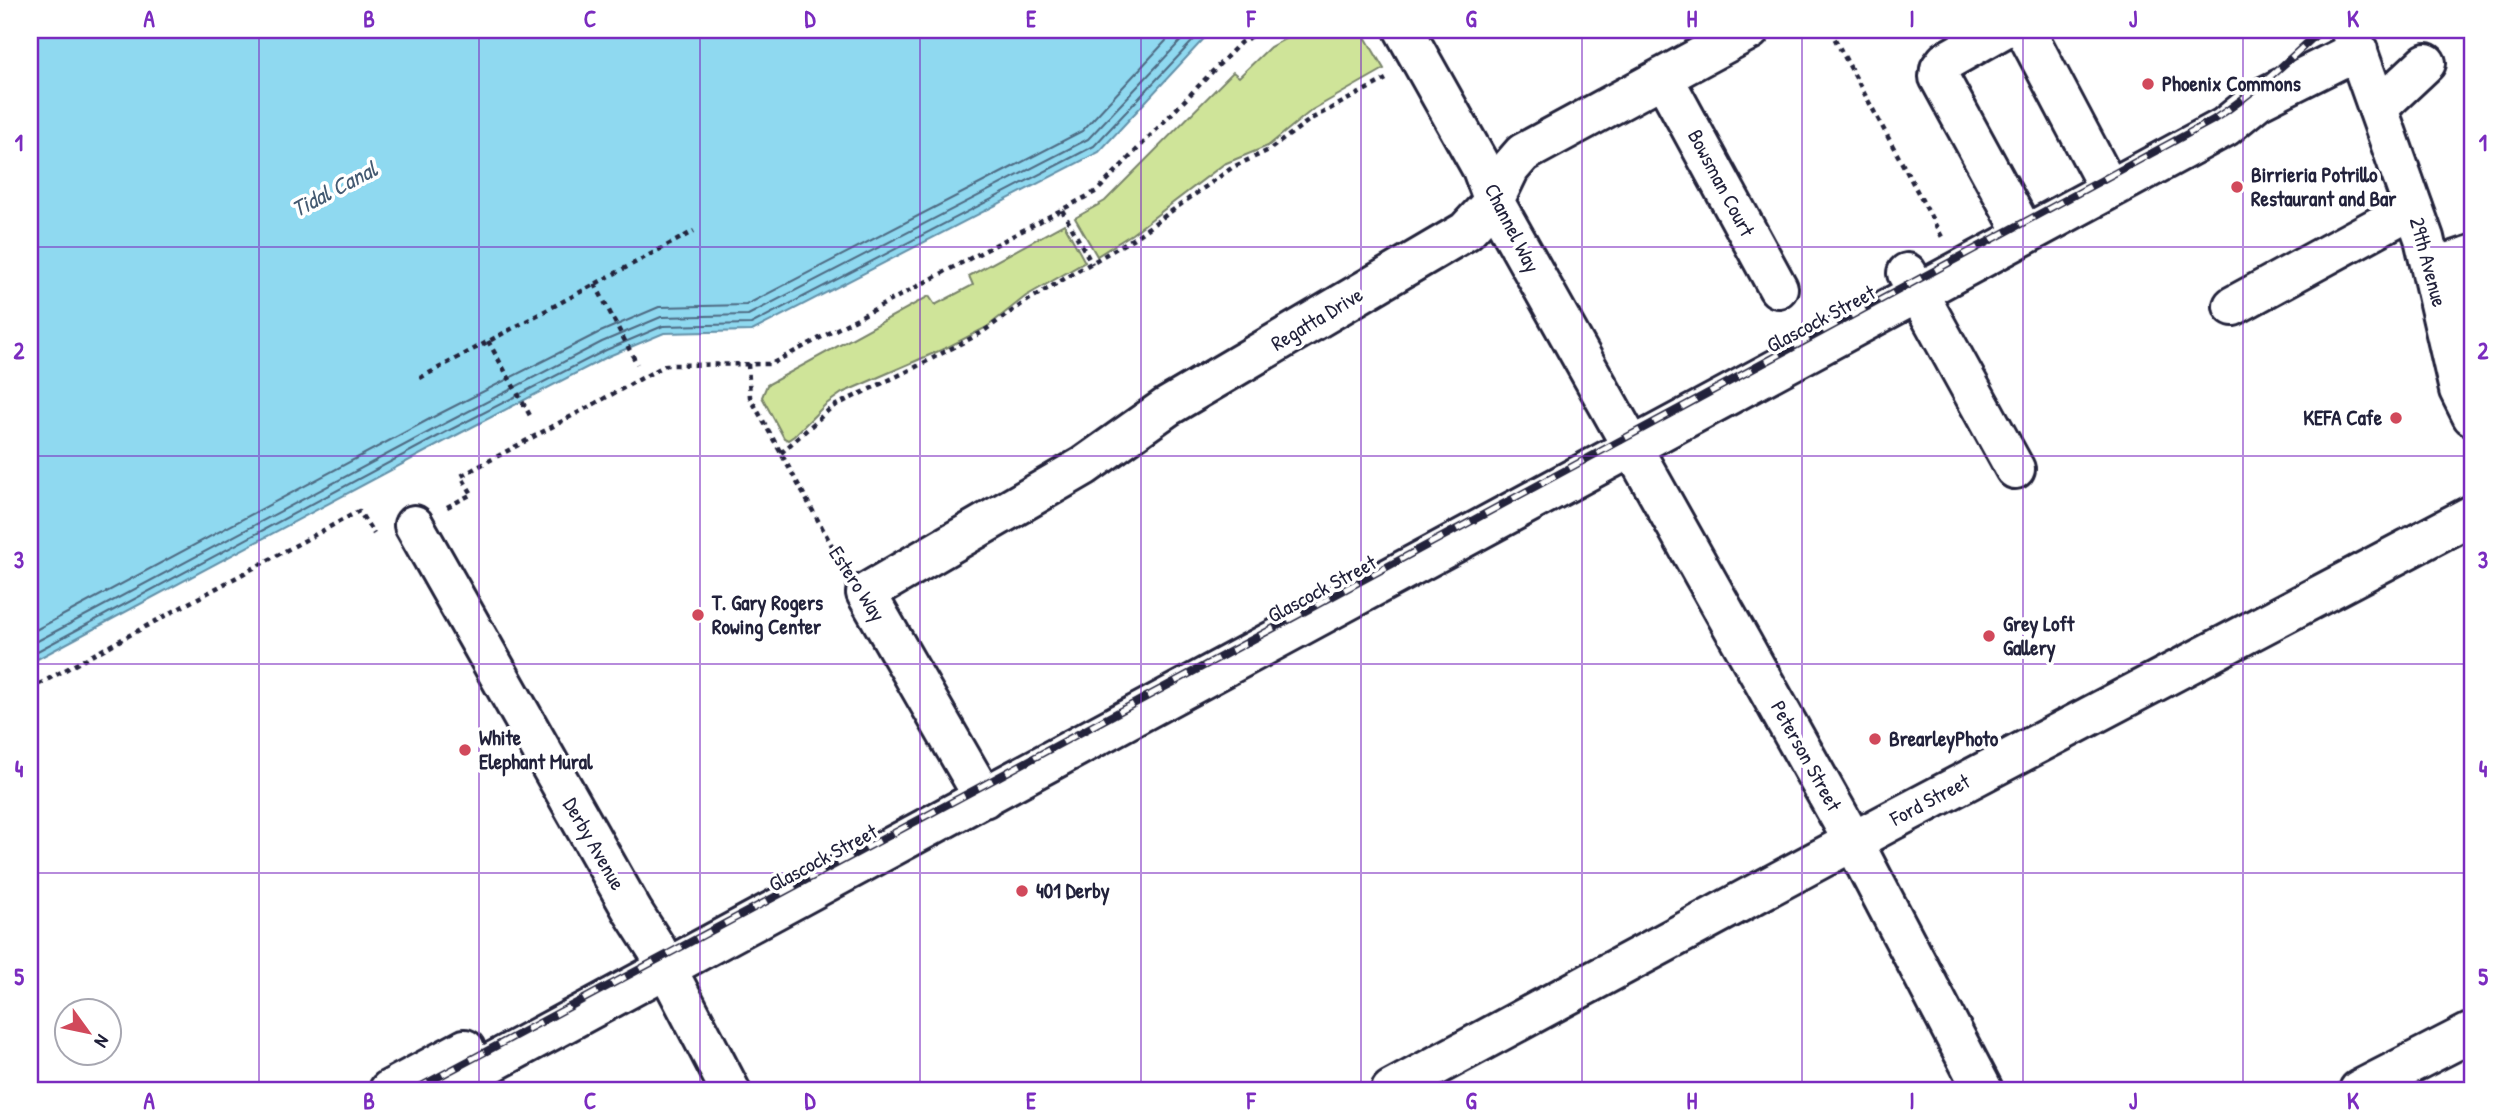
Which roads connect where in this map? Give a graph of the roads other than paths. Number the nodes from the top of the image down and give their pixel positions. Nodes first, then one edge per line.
1 (1404, 30) edge
2 (1751, 30) edge
3 (2001, 30) edge
4 (2025, 30) edge
5 (2354, 40) edge
6 (2426, 62) dead end
7 (1663, 77) junction
8 (2378, 108) junction
9 (2104, 179) junction
10 (1494, 201) junction
11 (2020, 224) junction
12 (2438, 241) edge
13 (1913, 283) junction
14 (1778, 288) dead end
15 (2233, 306) dead end
16 (2472, 311) edge
17 (2472, 416) edge
18 (1626, 436) junction
19 (2015, 470) dead end
20 (2472, 515) edge
21 (421, 538) road end
22 (866, 593) joint
23 (978, 788) junction
24 (1853, 841) junction
25 (661, 959) junction
26 (2472, 1031) edge
27 (414, 1087) edge
28 (730, 1090) edge
29 (1391, 1090) edge
30 (1983, 1090) edge
31 (2359, 1090) edge

1 - 10 street, Channel Way
2 - 7 street, Regatta Drive
3 - 11 street
4 - 9 street
5 - 8 street, 29th Avenue
5 - 9 street, Glascock Street
6 - 8 street
7 - 10 street, Regatta Drive
7 - 14 street, Bowsman Court
8 - 12 street, 29th Avenue
9 - 11 street, Glascock Street
10 - 18 street, Channel Way
10 - 22 street, Regatta Drive
11 - 13 street, Glascock Street
11 - 13 street, Glascock Street
12 - 15 street
12 - 16 street
12 - 17 street, 29th Avenue
13 - 18 street, Glascock Street
13 - 19 street
18 - 23 street, Glascock Street
18 - 24 street, Peterson Street
20 - 24 street, Ford Street
21 - 25 street, Derby Avenue
22 - 23 street, Estero Way
23 - 25 street, Glascock Street
24 - 29 street, Ford Street
24 - 30 street, Peterson Street
25 - 27 street, Glascock Street
25 - 28 street, Derby Avenue
26 - 31 street

